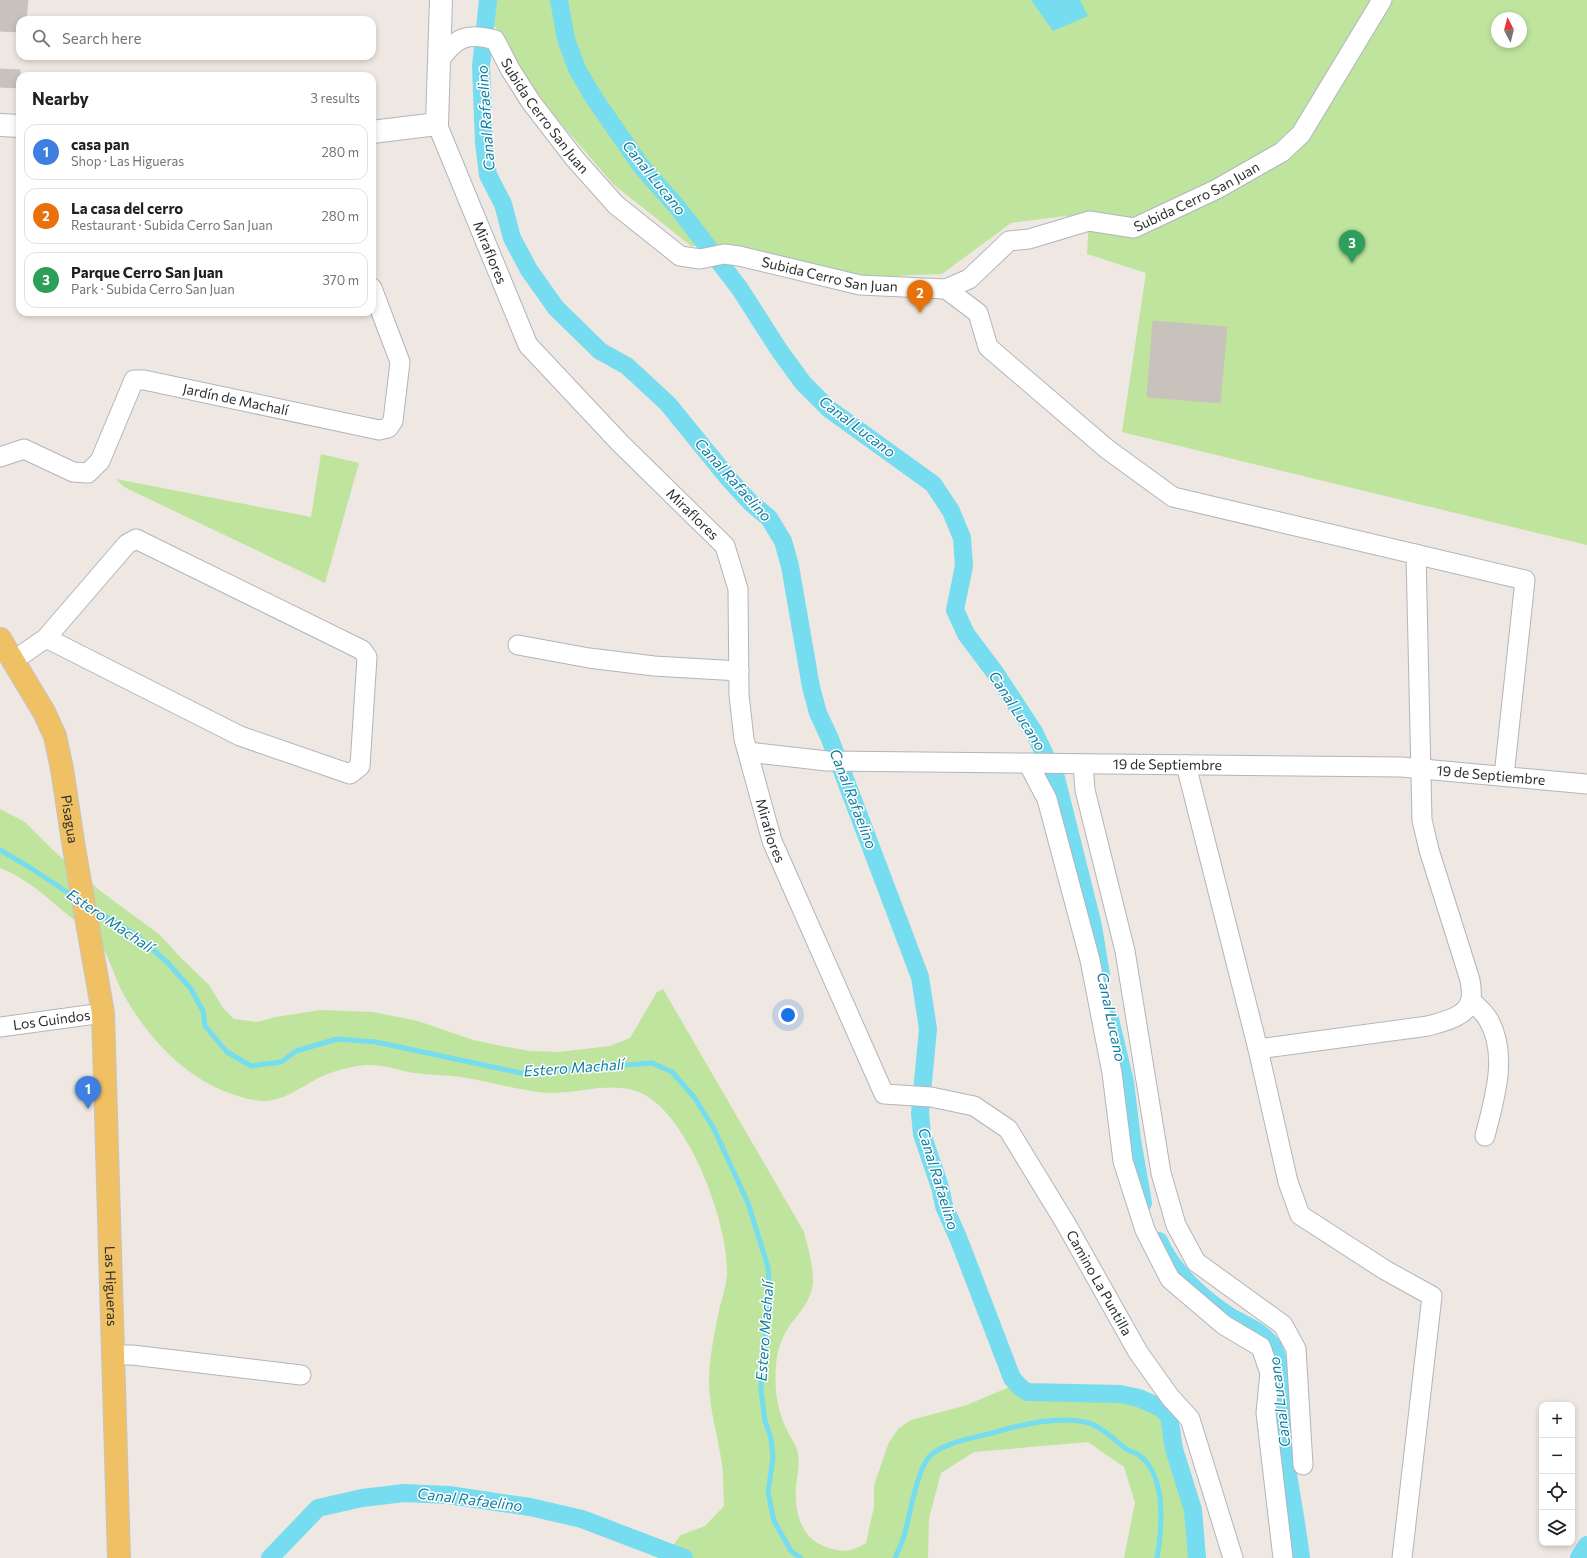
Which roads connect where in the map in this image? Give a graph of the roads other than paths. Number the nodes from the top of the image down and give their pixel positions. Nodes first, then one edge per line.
1 (441, 0) edge
2 (1382, 0) edge
3 (439, 61) junction
4 (437, 124) junction
5 (0, 125) edge
6 (16, 126) edge
7 (376, 132) edge
8 (946, 289) junction
9 (376, 299) edge
10 (0, 457) edge
11 (1416, 554) junction
12 (46, 638) junction
13 (0, 639) edge
14 (518, 645) dead end
15 (13, 662) junction
16 (739, 671) junction
17 (748, 752) junction
18 (1033, 763) junction
19 (1083, 764) junction
20 (1186, 765) junction
21 (1422, 769) junction
22 (1504, 776) junction
23 (1587, 784) edge
24 (1471, 1001) junction
25 (103, 1013) junction
26 (0, 1027) edge
27 (1258, 1049) junction
28 (884, 1094) joint
29 (1485, 1136) dead end
30 (112, 1355) junction
31 (301, 1375) dead end
32 (1303, 1465) dead end
33 (119, 1558) edge
34 (1233, 1558) edge
35 (1283, 1558) edge
36 (1402, 1558) edge

1 - 3 street, Miraflores
2 - 8 street, Subida Cerro San Juan
3 - 4 street, Miraflores
3 - 8 street, Subida Cerro San Juan
4 - 7 street
4 - 16 street, Miraflores
5 - 6 street
8 - 11 street
9 - 10 street, Jardín de Machalí
11 - 21 street
11 - 22 street
12 - 12 street
12 - 15 street
13 - 15 main road, Pisagua
14 - 16 street
15 - 25 main road, Pisagua
16 - 17 street, Miraflores
17 - 18 street, 19 de Septiembre
17 - 28 street, Miraflores
18 - 19 street, 19 de Septiembre
18 - 35 street
19 - 20 street, 19 de Septiembre
19 - 32 street
20 - 21 street, 19 de Septiembre
20 - 27 street
21 - 22 street, 19 de Septiembre
21 - 24 street
22 - 23 street, 19 de Septiembre
24 - 27 street
24 - 29 street
25 - 26 street, Los Guindos
25 - 30 main road, Las Higueras
27 - 36 street
28 - 34 street, Camino La Puntilla
30 - 31 street
30 - 33 main road, Las Higueras

